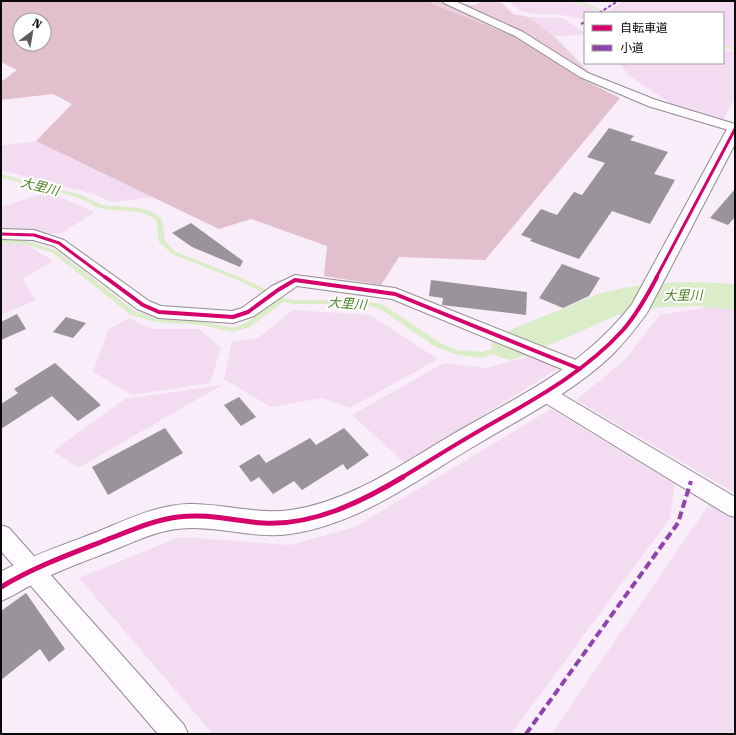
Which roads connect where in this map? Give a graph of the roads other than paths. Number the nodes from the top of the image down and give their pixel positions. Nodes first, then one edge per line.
1 (447, 1) edge
2 (733, 135) edge
3 (1, 234) edge
4 (580, 369) junction
5 (544, 393) junction
6 (735, 508) edge
7 (1, 534) edge
8 (32, 570) junction
9 (1, 587) edge
10 (175, 734) edge

1 - 2 street
2 - 4 street
3 - 4 street
4 - 5 street
5 - 6 street
5 - 8 street
7 - 8 street
8 - 9 street
8 - 10 street

